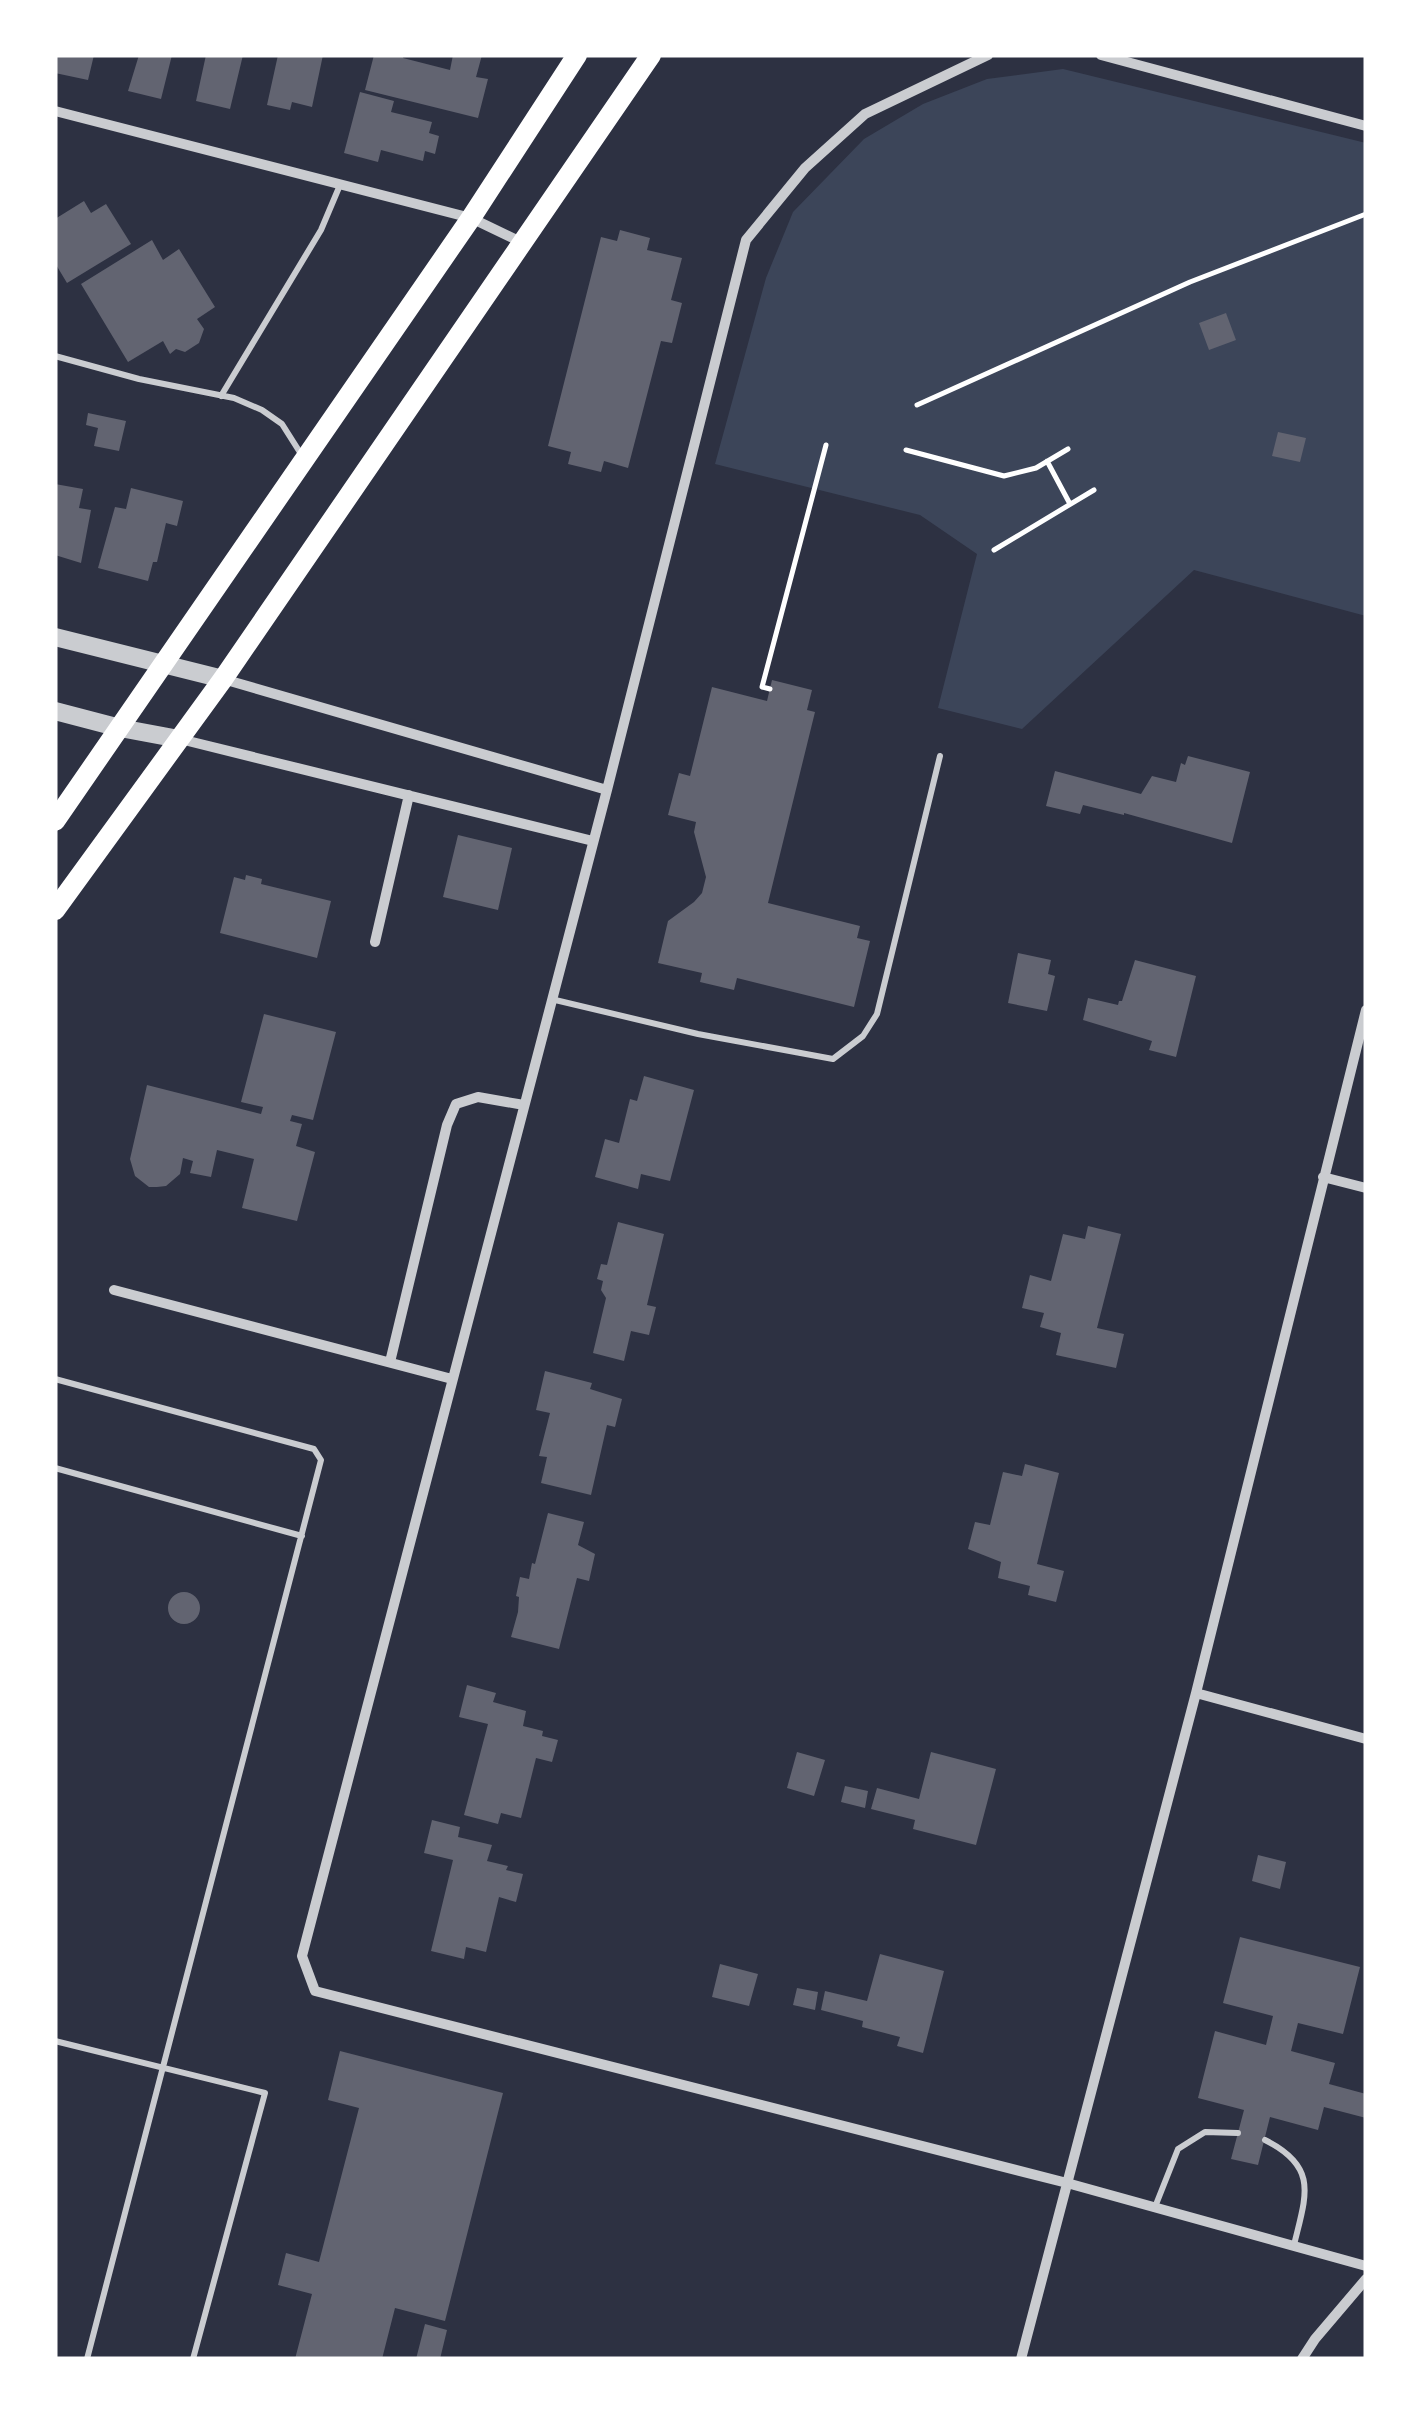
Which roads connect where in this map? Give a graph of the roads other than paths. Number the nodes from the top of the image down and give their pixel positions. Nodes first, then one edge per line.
1 (578, 55) edge
2 (651, 55) edge
3 (988, 55) edge
4 (1101, 55) edge
5 (55, 111) edge
6 (1366, 126) edge
7 (340, 185) junction
8 (471, 218) junction
9 (524, 244) junction
10 (55, 356) edge
11 (221, 396) junction
12 (305, 460) junction
13 (55, 637) edge
14 (164, 664) junction
15 (222, 679) junction
16 (55, 711) edge
17 (120, 728) junction
18 (179, 739) junction
19 (940, 756) dead end
20 (607, 790) junction
21 (409, 795) junction
22 (55, 820) edge
23 (593, 841) junction
24 (55, 910) edge
25 (375, 942) dead end
26 (552, 999) junction
27 (1366, 1010) edge
28 (524, 1105) junction
29 (1322, 1177) junction
30 (1366, 1188) edge
31 (114, 1290) dead end
32 (390, 1362) junction
33 (55, 1379) edge
34 (452, 1379) junction
35 (55, 1468) edge
36 (302, 1536) junction
37 (1196, 1693) junction
38 (1366, 1739) edge
39 (55, 2041) edge
40 (164, 2068) junction
41 (1238, 2133) dead end
42 (1264, 2140) dead end
43 (1067, 2182) junction
44 (1155, 2207) junction
45 (1293, 2246) junction
46 (1366, 2266) edge
47 (1366, 2280) edge
48 (87, 2359) edge
49 (192, 2359) edge
50 (1021, 2359) edge
51 (1302, 2359) edge

1 - 8 main road
2 - 9 main road
3 - 20 street
4 - 6 street
5 - 7 street
7 - 8 street
7 - 11 lane
8 - 9 street
8 - 12 main road
9 - 15 main road
10 - 11 lane
11 - 12 lane
12 - 14 main road
13 - 14 street
14 - 15 street
14 - 17 main road
15 - 18 main road
15 - 20 street
16 - 17 street
17 - 18 street
17 - 22 main road
18 - 21 street
18 - 24 main road
19 - 26 lane
20 - 23 street
21 - 23 street
21 - 25 street
23 - 26 street
26 - 28 street
27 - 29 street
28 - 32 street
28 - 34 street
29 - 30 street
29 - 37 street
31 - 32 street
32 - 34 street
33 - 36 lane
34 - 43 street
35 - 36 lane
36 - 40 lane
37 - 38 street
37 - 43 street
39 - 40 lane
40 - 48 lane
40 - 49 lane
41 - 44 lane
42 - 45 lane
43 - 44 street
43 - 50 street
44 - 45 street
45 - 46 street
47 - 51 street

